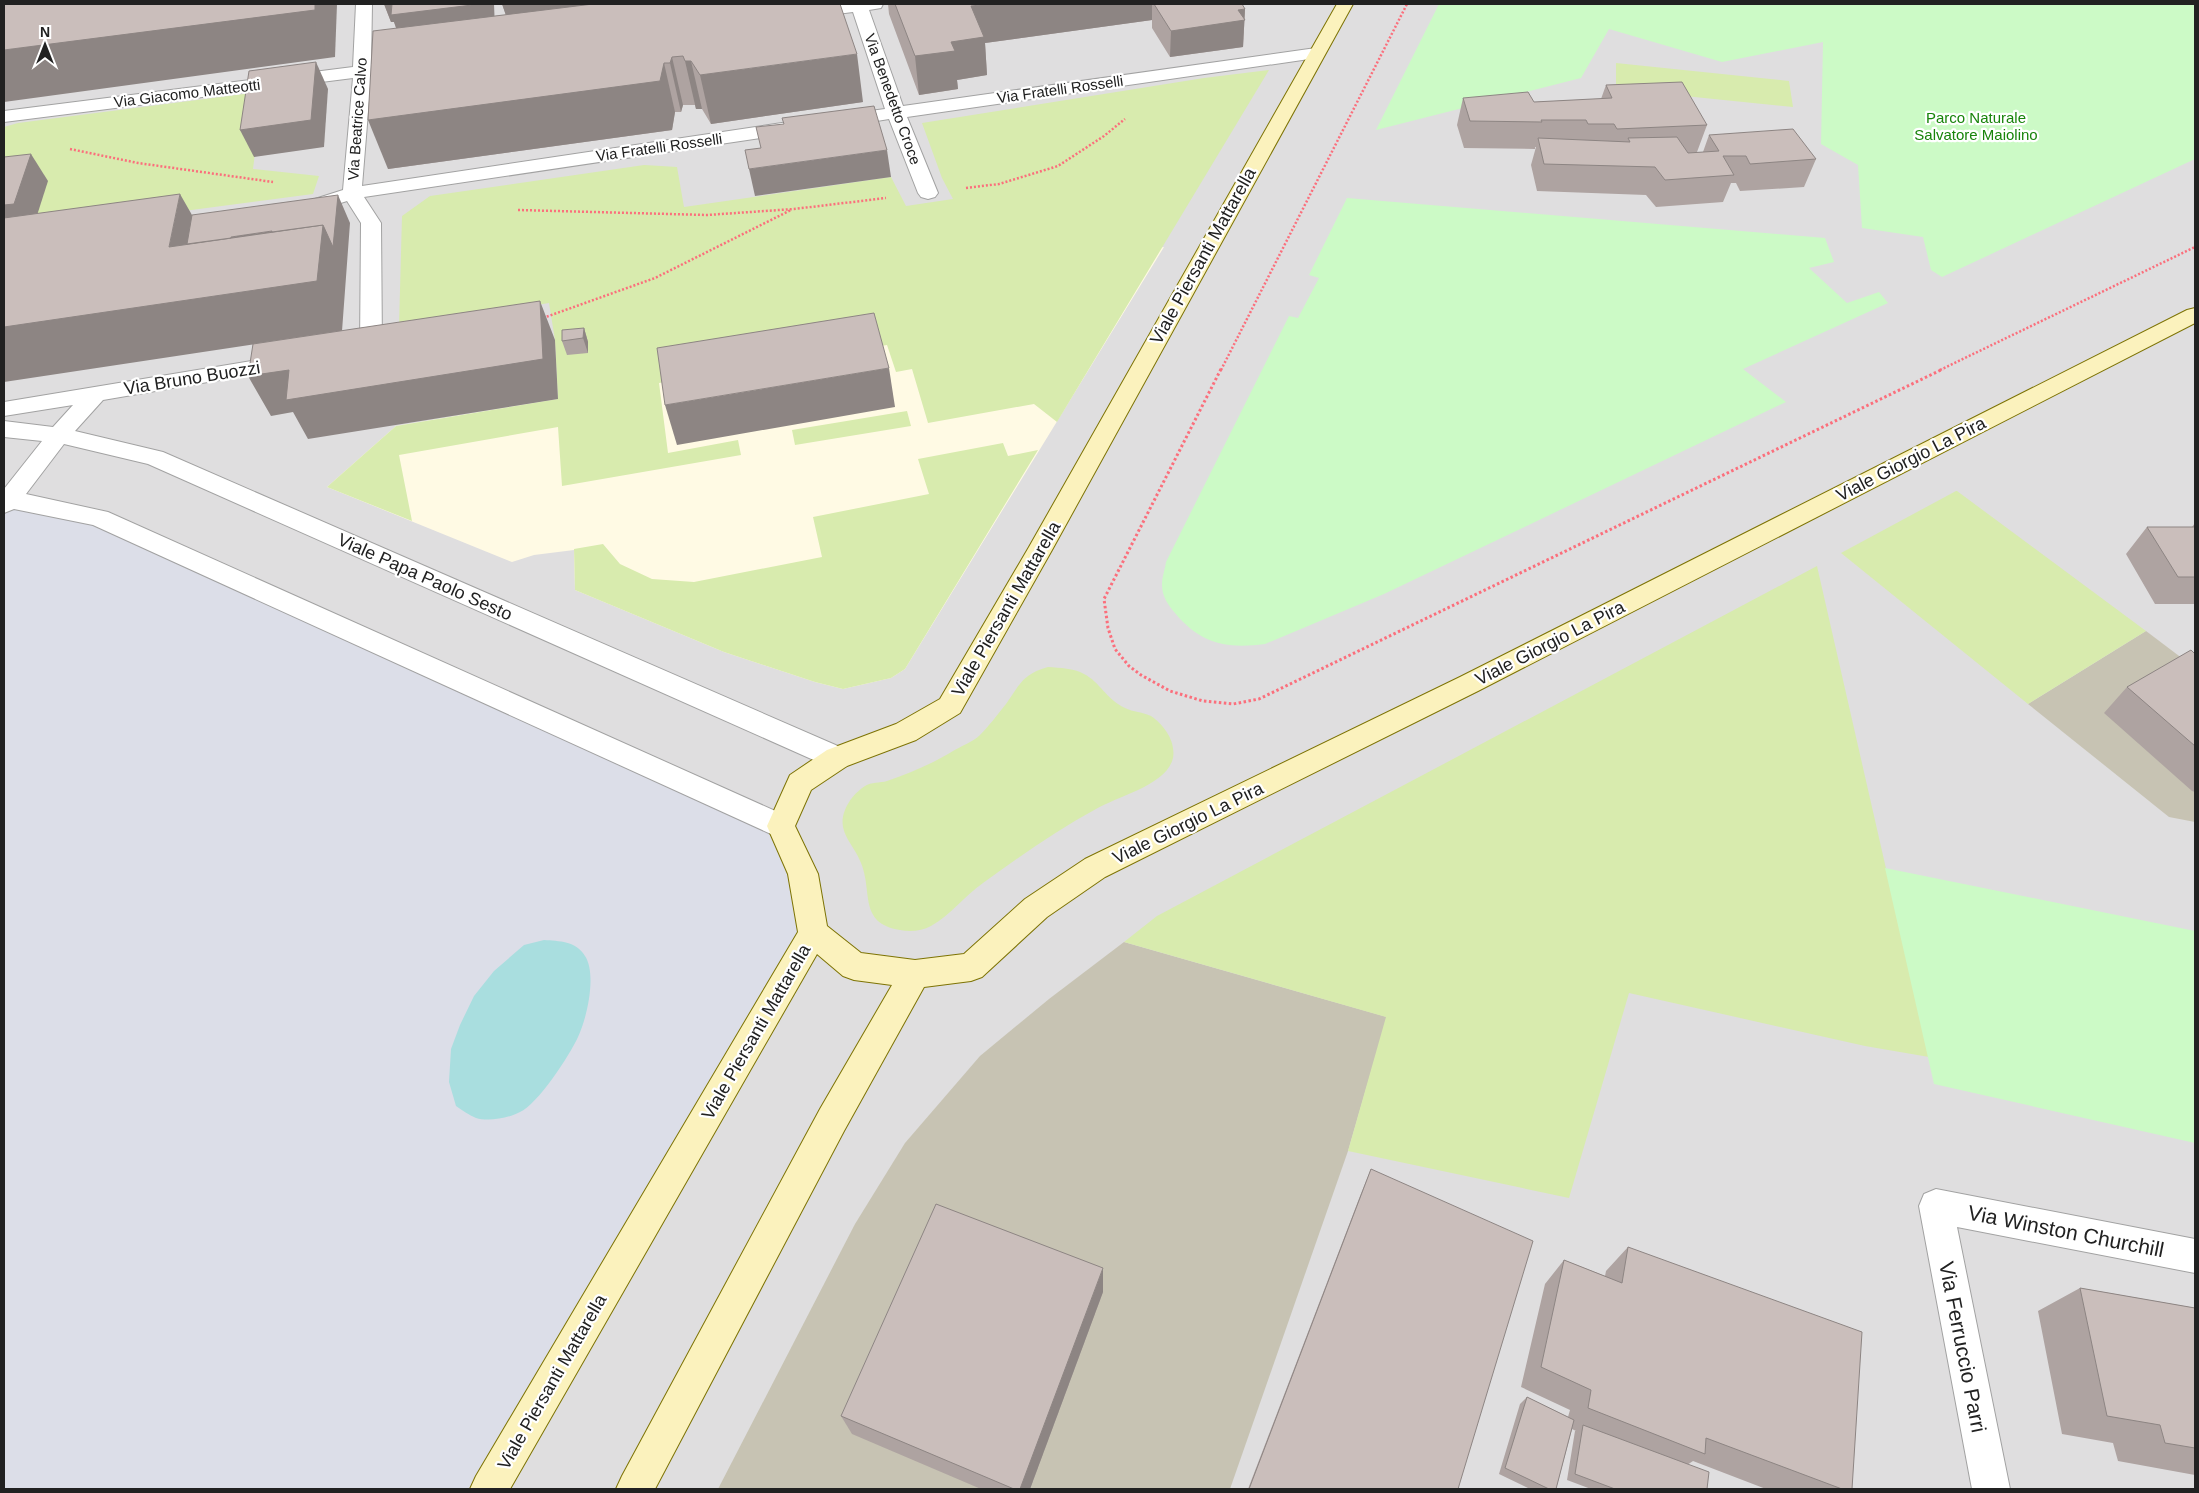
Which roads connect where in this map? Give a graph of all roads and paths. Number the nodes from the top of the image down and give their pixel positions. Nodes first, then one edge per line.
1 (364, 4) edge
2 (865, 4) edge
3 (1346, 4) edge
4 (1407, 4) edge
5 (792, 15) edge
6 (1316, 53) junction
7 (420, 63) edge
8 (362, 71) junction
9 (1173, 72) junction
10 (896, 113) junction
11 (4, 117) edge
12 (352, 192) junction
13 (928, 193) joint
14 (794, 209) dead end
15 (286, 214) edge
16 (2195, 247) edge
17 (2195, 315) edge
18 (537, 320) edge
19 (371, 348) edge
20 (302, 360) edge
21 (96, 394) junction
22 (4, 409) edge
23 (4, 430) edge
24 (58, 435) junction
25 (6, 500) edge
26 (837, 758) junction
27 (781, 826) junction
28 (813, 933) junction
29 (915, 974) junction
30 (1936, 1206) joint
31 (2195, 1256) edge
32 (489, 1489) edge
33 (635, 1489) edge
34 (1991, 1489) edge

1 - 8 street, Via Beatrice Calvo
2 - 5 street
2 - 10 street, Via Benedetto Croce
3 - 6 street, Viale Piersanti Mattarella
4 - 16 path
6 - 9 street, Via Fratelli Rosselli
6 - 26 street, Viale Piersanti Mattarella
7 - 8 street, Via Giacomo Matteotti
8 - 11 street, Via Giacomo Matteotti
8 - 12 street, Via Beatrice Calvo
9 - 10 street, Via Fratelli Rosselli
9 - 13 path
10 - 12 street, Via Fratelli Rosselli
10 - 13 street, Via Benedetto Croce
12 - 15 street, Via Fratelli Rosselli
12 - 19 street, Via Beatrice Calvo
14 - 18 path
17 - 29 street, Viale Giorgio La Pira
20 - 21 street, Via Bruno Buozzi
21 - 22 street, Via Bruno Buozzi
21 - 24 street
23 - 24 street, Viale Papa Paolo Sesto
24 - 25 street
24 - 26 street, Viale Papa Paolo Sesto
25 - 27 street
26 - 27 street, Viale Piersanti Mattarella
27 - 28 street, Viale Piersanti Mattarella
28 - 29 street, Viale Giorgio La Pira
28 - 32 street, Viale Piersanti Mattarella
29 - 33 street
30 - 31 street, Via Winston Churchill
30 - 34 street, Via Ferruccio Parri

